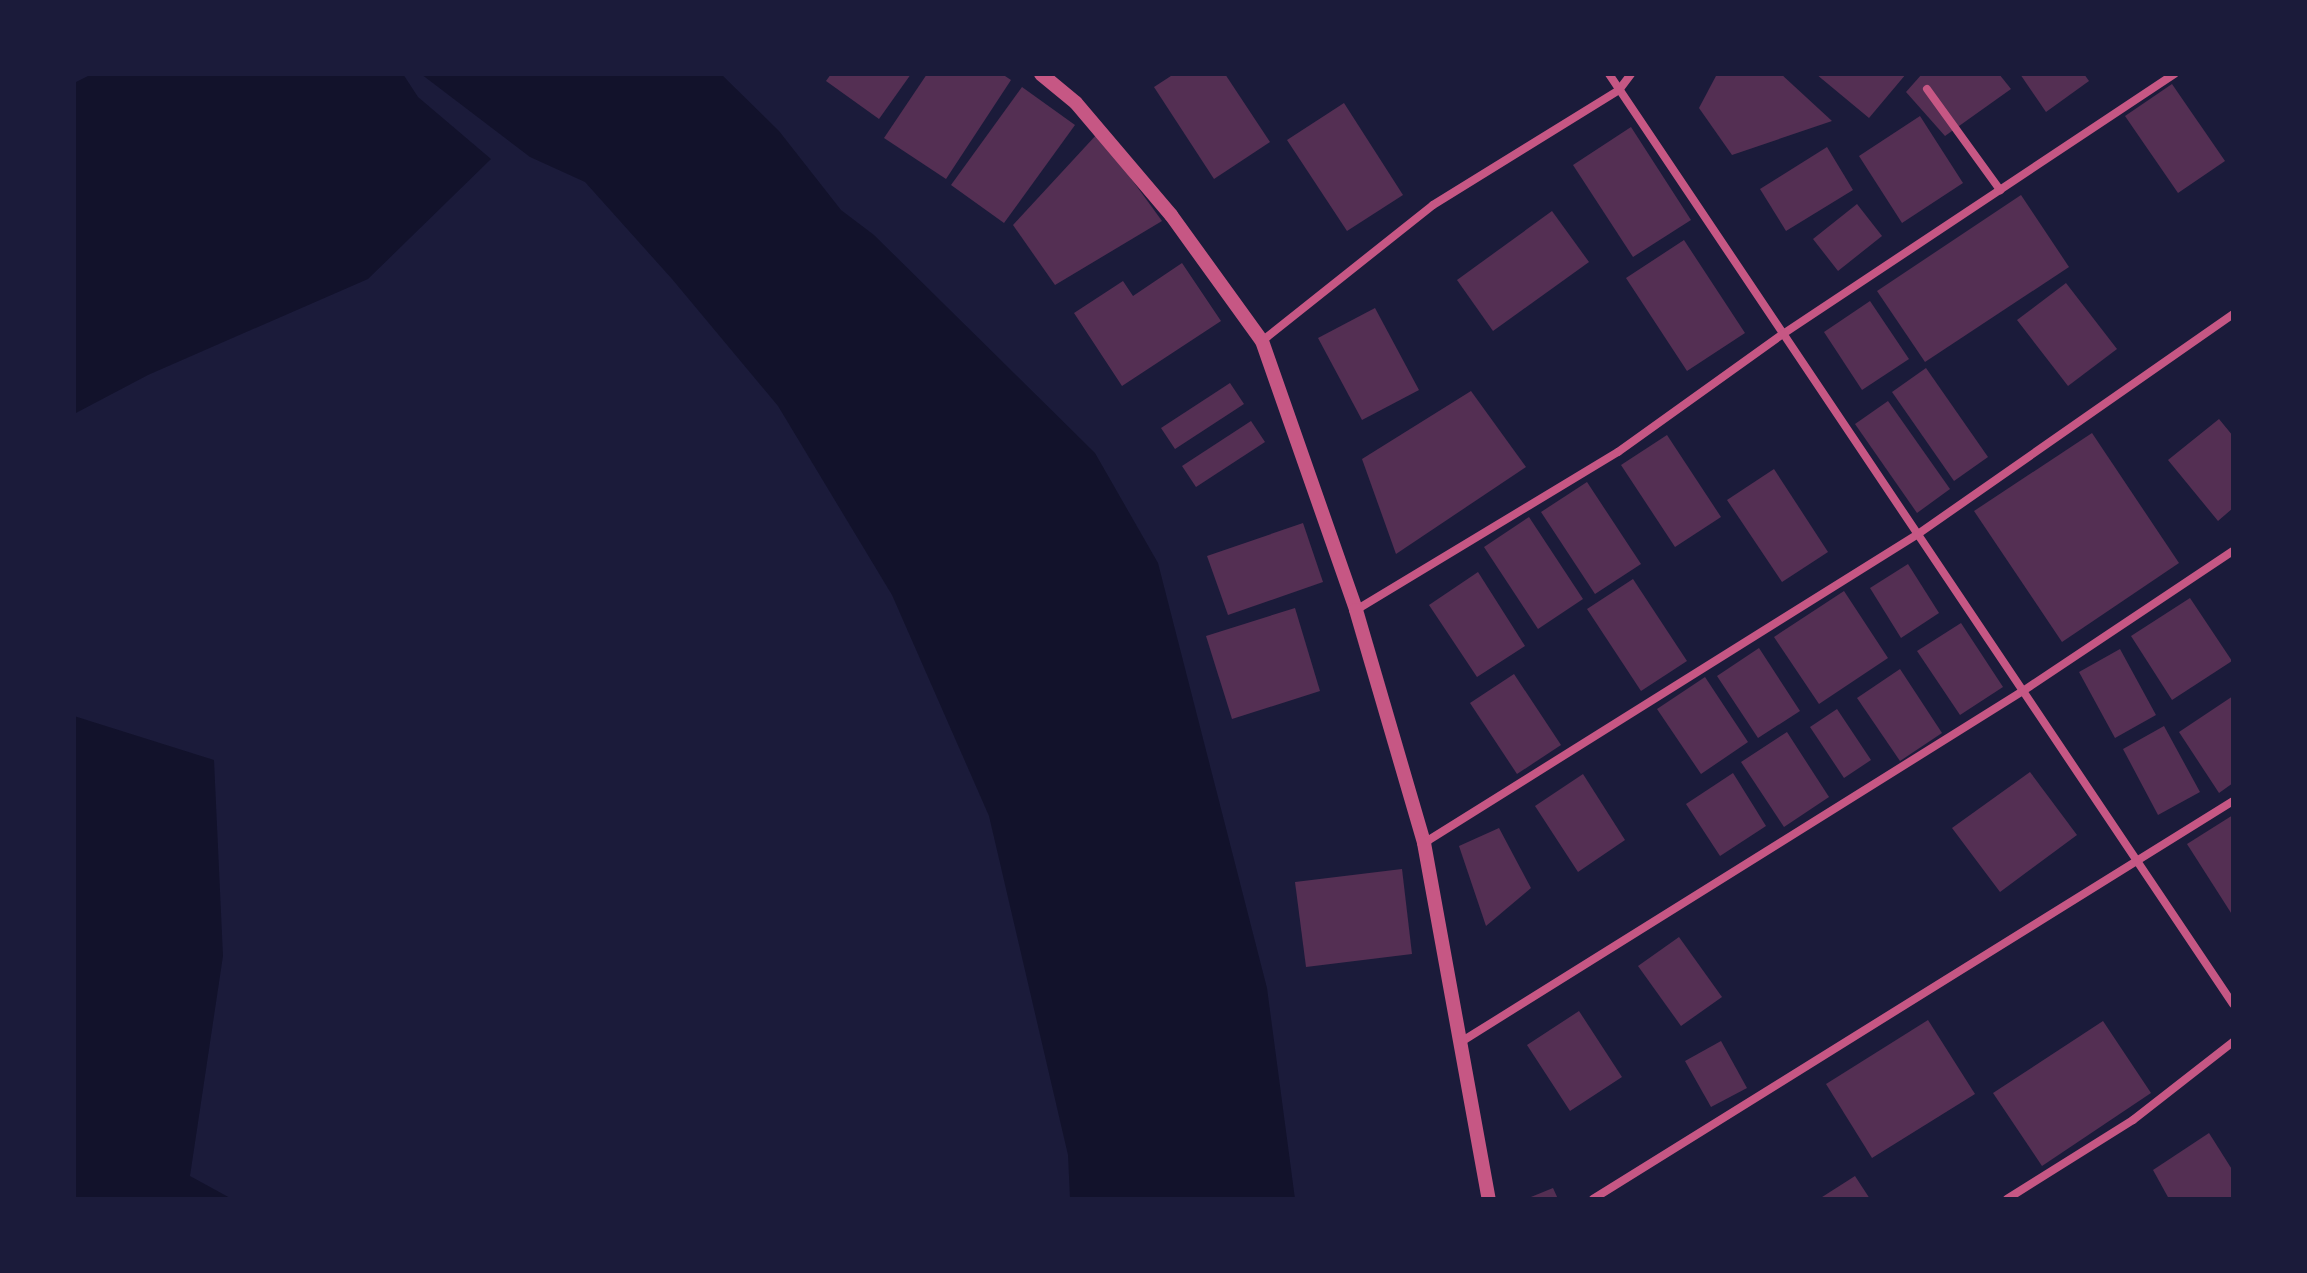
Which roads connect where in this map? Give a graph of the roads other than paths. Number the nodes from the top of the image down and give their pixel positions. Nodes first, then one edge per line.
1 (1041, 74) edge
2 (1609, 74) edge
3 (1631, 74) edge
4 (2174, 74) edge
5 (1927, 89) dead end
6 (1619, 90) junction
7 (2000, 190) junction
8 (2233, 314) edge
9 (1783, 334) junction
10 (1262, 341) junction
11 (1918, 534) junction
12 (2233, 551) edge
13 (1356, 610) junction
14 (2023, 691) junction
15 (2233, 801) edge
16 (1424, 843) junction
17 (2138, 862) junction
18 (2233, 1004) edge
19 (1464, 1040) junction
20 (2233, 1042) edge
21 (1489, 1199) edge
22 (1593, 1199) edge
23 (2007, 1199) edge

1 - 10 street
2 - 6 street
3 - 6 street
4 - 7 street
5 - 7 street
6 - 9 street
6 - 10 street
7 - 9 street
8 - 11 street
9 - 11 street
9 - 13 street
10 - 13 street
11 - 14 street
11 - 16 street
12 - 14 street
13 - 16 street
14 - 17 street
14 - 19 street
15 - 17 street
16 - 19 street
17 - 18 street
17 - 22 street
19 - 21 street
20 - 23 street

